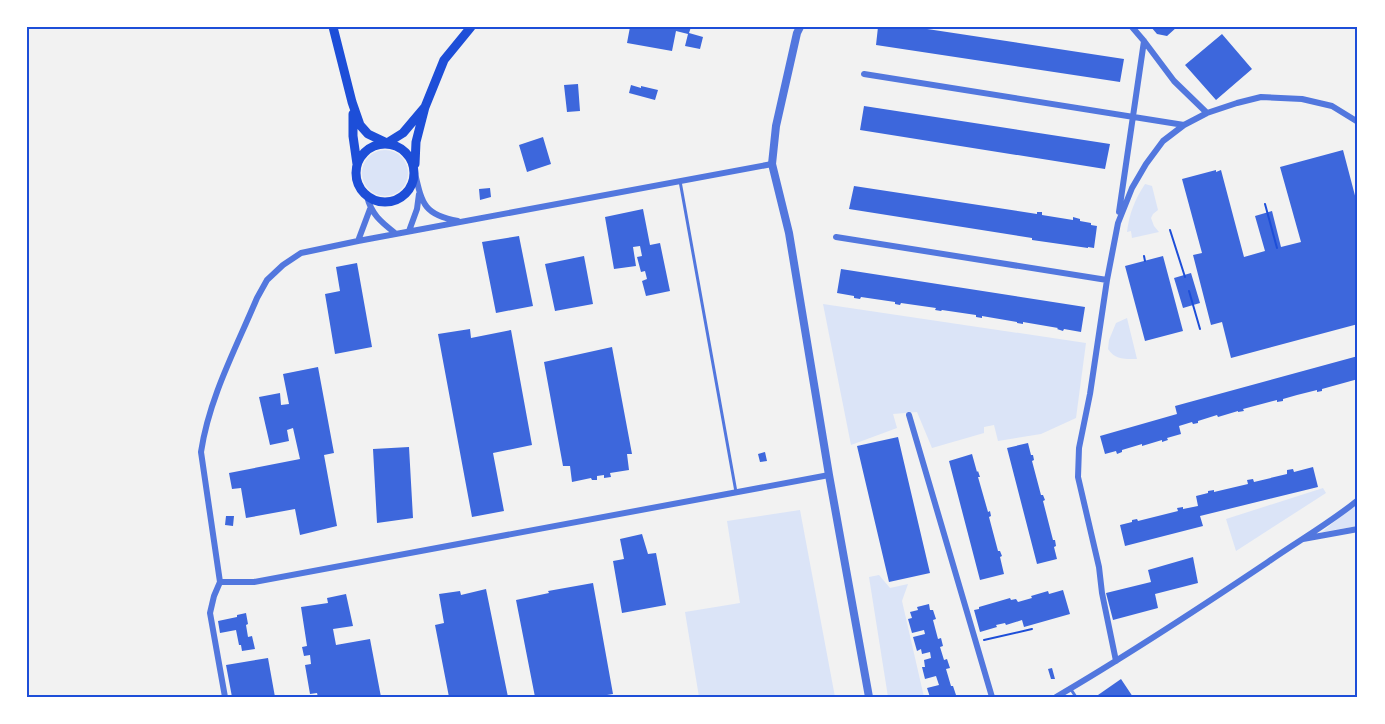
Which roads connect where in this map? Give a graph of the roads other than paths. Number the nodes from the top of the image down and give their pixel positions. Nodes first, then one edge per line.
1 (333, 27) edge
2 (471, 27) edge
3 (800, 27) edge
4 (1132, 27) edge
5 (1144, 41) junction
6 (864, 74) dead end
7 (352, 102) junction
8 (425, 107) junction
9 (1207, 113) junction
10 (1132, 116) junction
11 (1358, 122) edge
12 (1184, 125) junction
13 (387, 143) junction
14 (357, 164) junction
15 (772, 164) junction
16 (415, 173) junction
17 (680, 181) junction
18 (419, 192) junction
19 (367, 196) junction
20 (370, 208) junction
21 (465, 222) junction
22 (1118, 223) junction
23 (409, 231) junction
24 (395, 233) junction
25 (836, 237) dead end
26 (358, 241) junction
27 (1107, 280) junction
28 (909, 415) dead end
29 (829, 475) junction
30 (736, 492) junction
31 (1358, 500) edge
32 (1358, 529) edge
33 (1300, 540) junction
34 (220, 582) junction
35 (1116, 661) junction
36 (1071, 688) junction
37 (225, 697) edge
38 (869, 697) edge
39 (992, 697) edge
40 (1056, 697) edge
41 (1076, 697) edge

1 - 7 main road
2 - 8 main road
3 - 15 street
4 - 5 street
5 - 9 street
5 - 10 street
6 - 10 street
7 - 13 main road
7 - 14 main road
8 - 13 main road
8 - 16 main road
9 - 11 street
9 - 12 street
10 - 12 street
10 - 22 street
12 - 22 street
13 - 14 main road
13 - 16 main road
14 - 19 main road
15 - 17 street
15 - 29 street
16 - 18 street
16 - 19 main road
17 - 21 street
17 - 30 lane
18 - 21 street
18 - 23 street
19 - 20 street
20 - 24 street
20 - 26 street
21 - 23 street
22 - 27 street
23 - 24 street
24 - 26 street
25 - 27 street
26 - 34 street
27 - 35 street
28 - 39 street
29 - 30 street
29 - 38 street
30 - 34 street
31 - 33 street
32 - 33 street
33 - 35 street
34 - 37 street
35 - 36 street
36 - 40 street
36 - 41 lane

